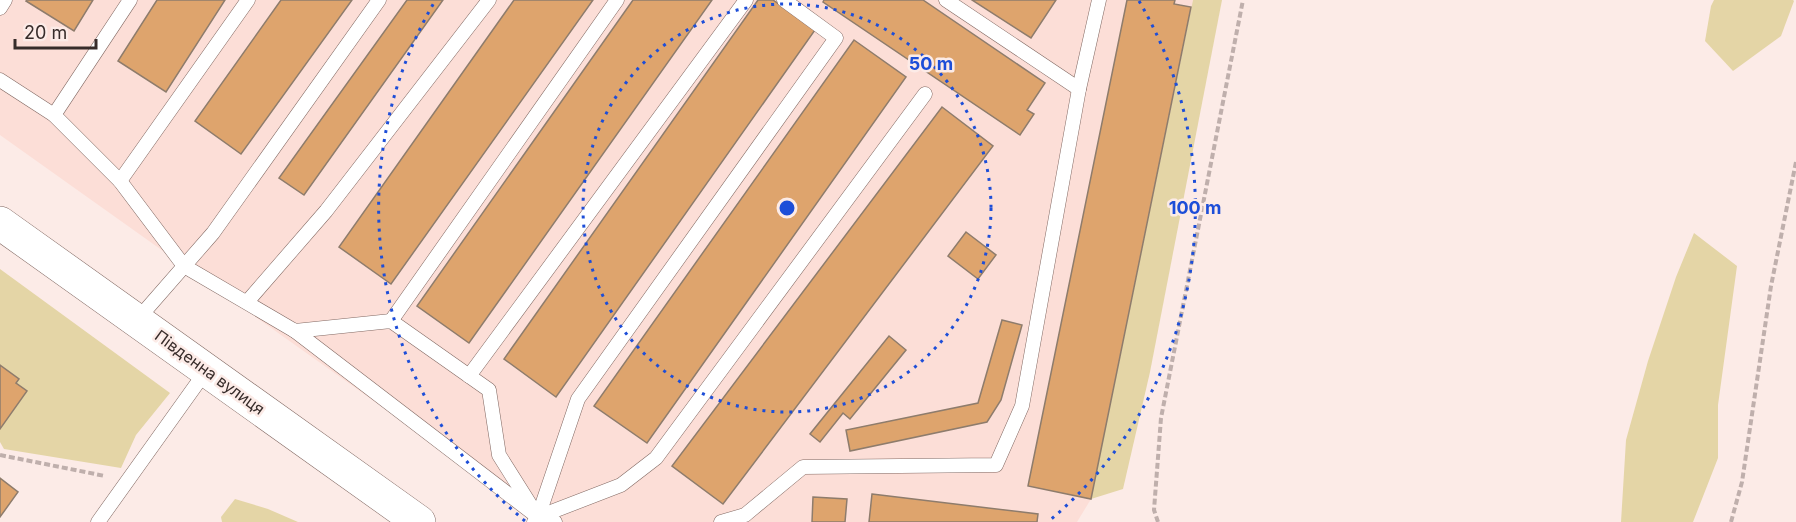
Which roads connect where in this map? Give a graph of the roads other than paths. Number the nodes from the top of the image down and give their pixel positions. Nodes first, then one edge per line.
1 (5, 0) edge
2 (130, 0) edge
3 (248, 0) edge
4 (379, 0) edge
5 (489, 0) edge
6 (617, 0) edge
7 (746, 0) edge
8 (784, 0) edge
9 (946, 0) edge
10 (1099, 0) edge
11 (0, 8) edge
12 (0, 80) edge
13 (1079, 89) junction
14 (926, 94) dead end
15 (54, 115) junction
16 (120, 181) junction
17 (0, 223) edge
18 (184, 266) junction
19 (247, 302) junction
20 (137, 320) junction
21 (392, 321) junction
22 (295, 331) junction
23 (206, 371) junction
24 (469, 376) junction
25 (536, 520) edge
26 (98, 522) edge
27 (419, 522) edge
28 (555, 522) edge
29 (721, 522) edge

1 - 11 lane
2 - 15 lane
3 - 16 lane
4 - 18 lane
5 - 19 lane
6 - 21 lane
7 - 24 lane
8 - 25 lane
9 - 13 lane
10 - 13 lane
12 - 15 lane
13 - 29 lane
14 - 25 lane
15 - 16 lane
16 - 18 lane
17 - 20 street, Південна вулиця
18 - 19 lane
18 - 20 lane
19 - 22 lane
20 - 23 street, Південна вулиця
21 - 22 lane
21 - 24 lane
22 - 25 lane
23 - 26 lane
23 - 27 street, Південна вулиця
24 - 25 lane
25 - 28 lane

